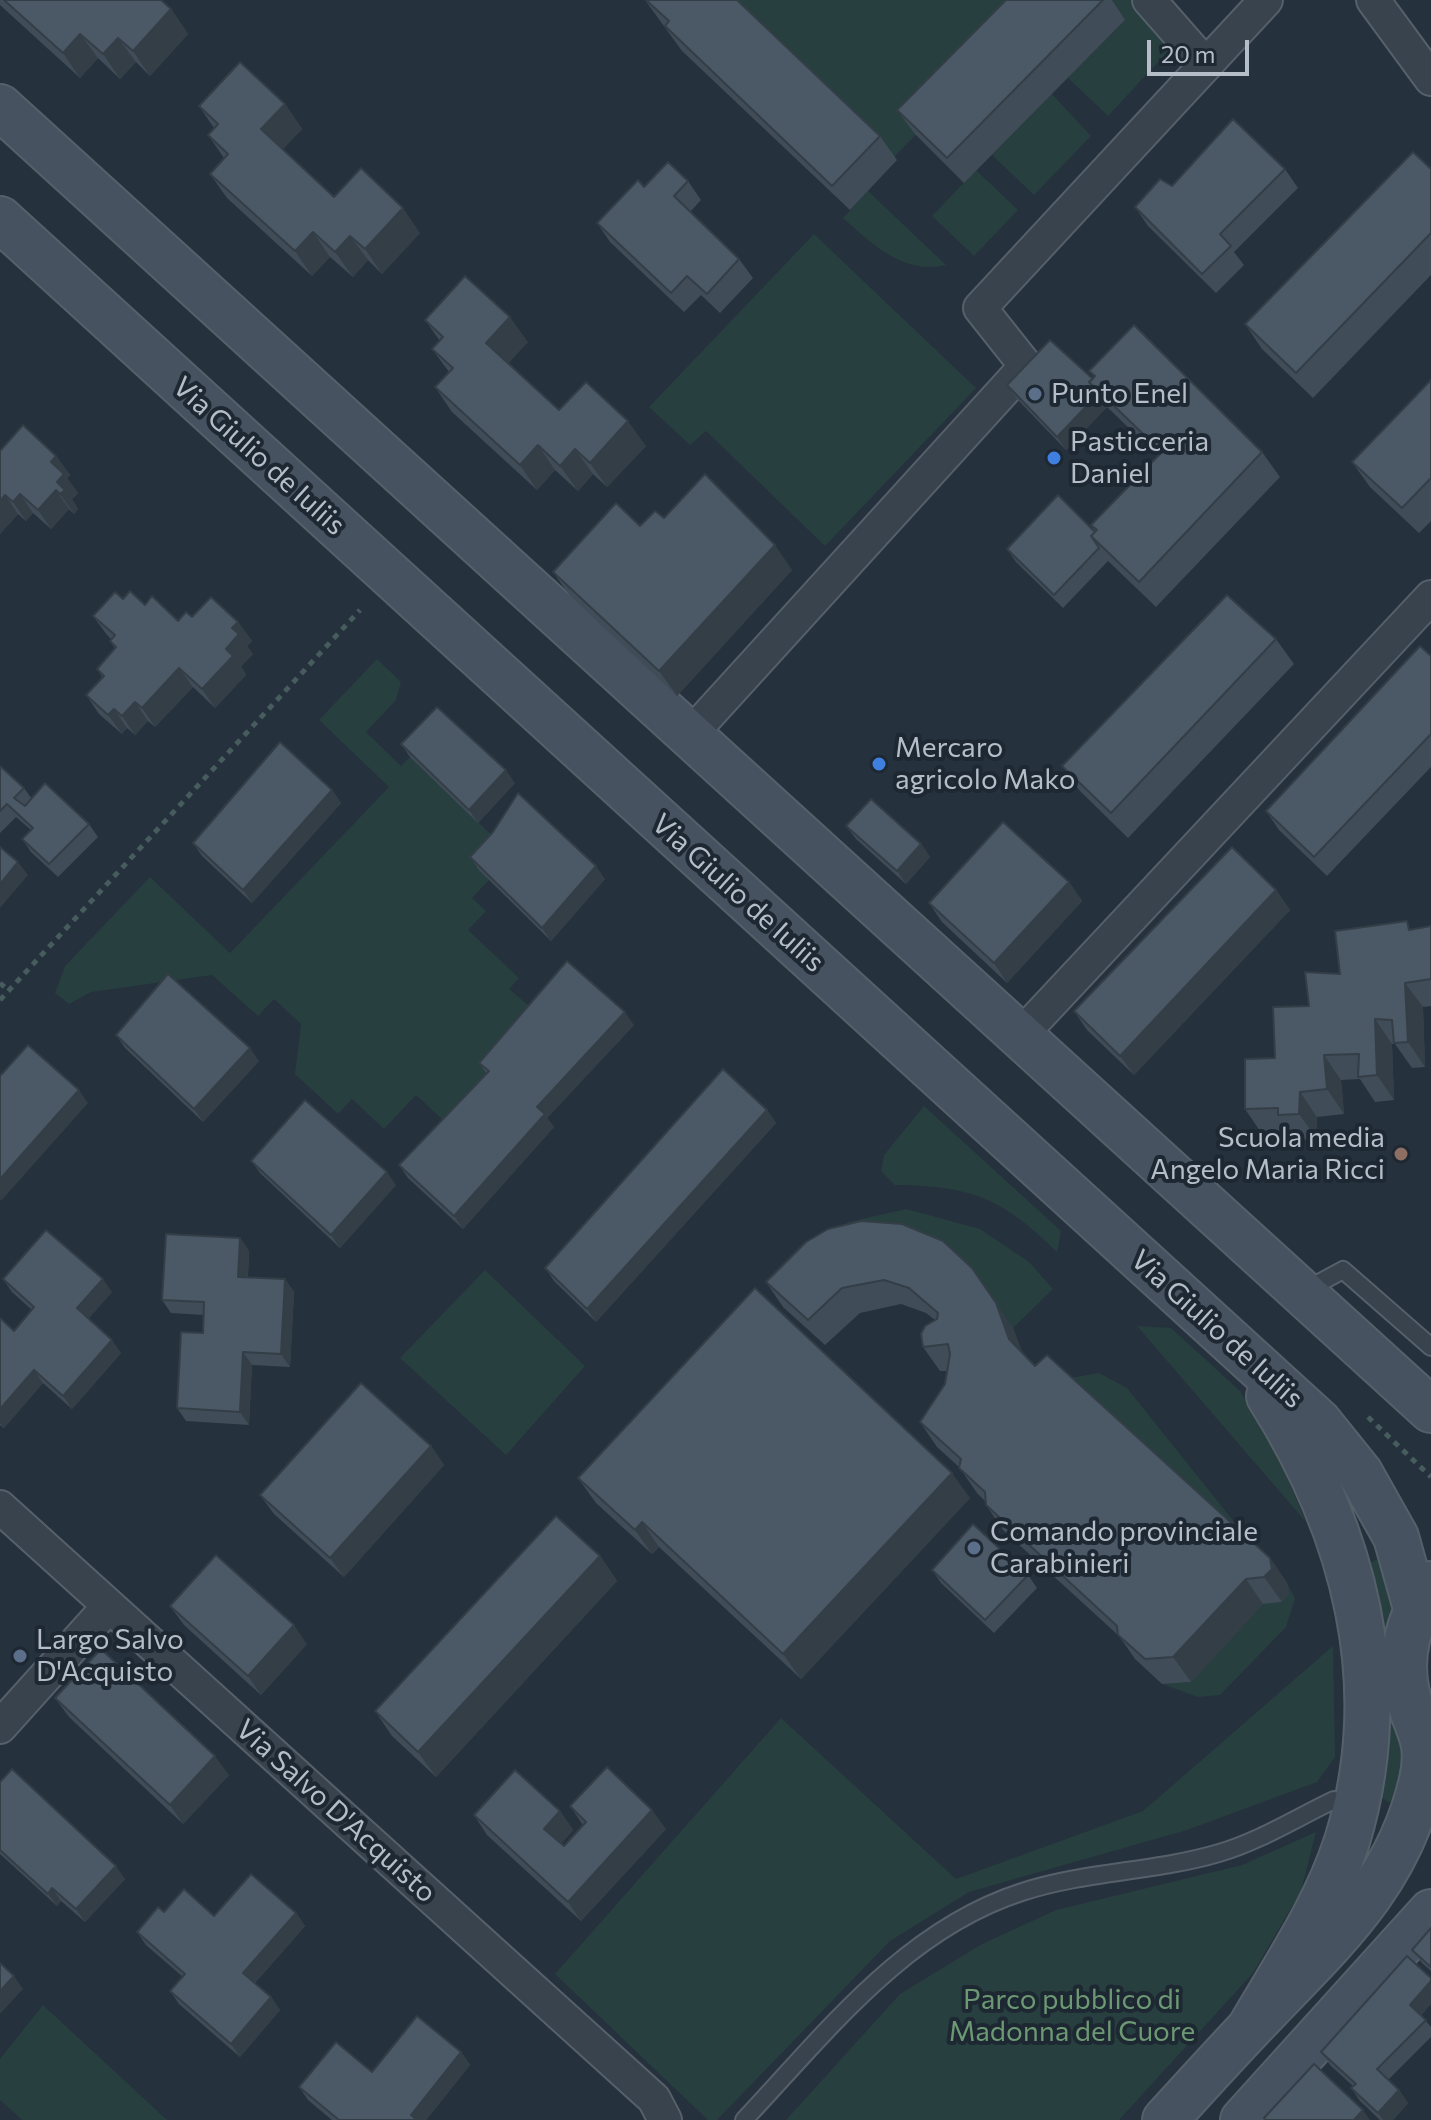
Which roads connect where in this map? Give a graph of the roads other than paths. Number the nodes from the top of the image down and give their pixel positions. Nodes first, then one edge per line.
1 (1149, 0) edge
2 (1266, 0) edge
3 (1373, 0) edge
4 (1206, 65) junction
5 (1431, 79) edge
6 (0, 107) edge
7 (0, 219) edge
8 (1431, 597) edge
9 (690, 735) junction
10 (1020, 1036) junction
11 (1302, 1292) junction
12 (1431, 1347) edge
13 (1236, 1348) junction
14 (1429, 1407) edge
15 (0, 1507) edge
16 (1423, 1596) edge
17 (109, 1606) junction
18 (0, 1727) edge
19 (1426, 1732) edge
20 (1334, 1800) dead end
21 (1431, 1912) edge
22 (1249, 2029) junction
23 (665, 2120) edge
24 (744, 2120) edge
25 (1165, 2120) edge
26 (1243, 2120) edge

1 - 4 street
2 - 4 street
3 - 5 street
4 - 9 street
6 - 9 main road
7 - 13 main road, Via Giulio de Iuliis
8 - 10 street
9 - 10 main road
10 - 11 main road
11 - 12 lane
11 - 14 main road
13 - 16 main road, Via Giulio de Iuliis
13 - 22 main road
15 - 17 street, Via Salvo D'Acquisto
16 - 19 main road
17 - 18 street
17 - 23 street, Via Salvo D'Acquisto
19 - 22 main road
20 - 24 lane
21 - 26 main road
22 - 25 main road

